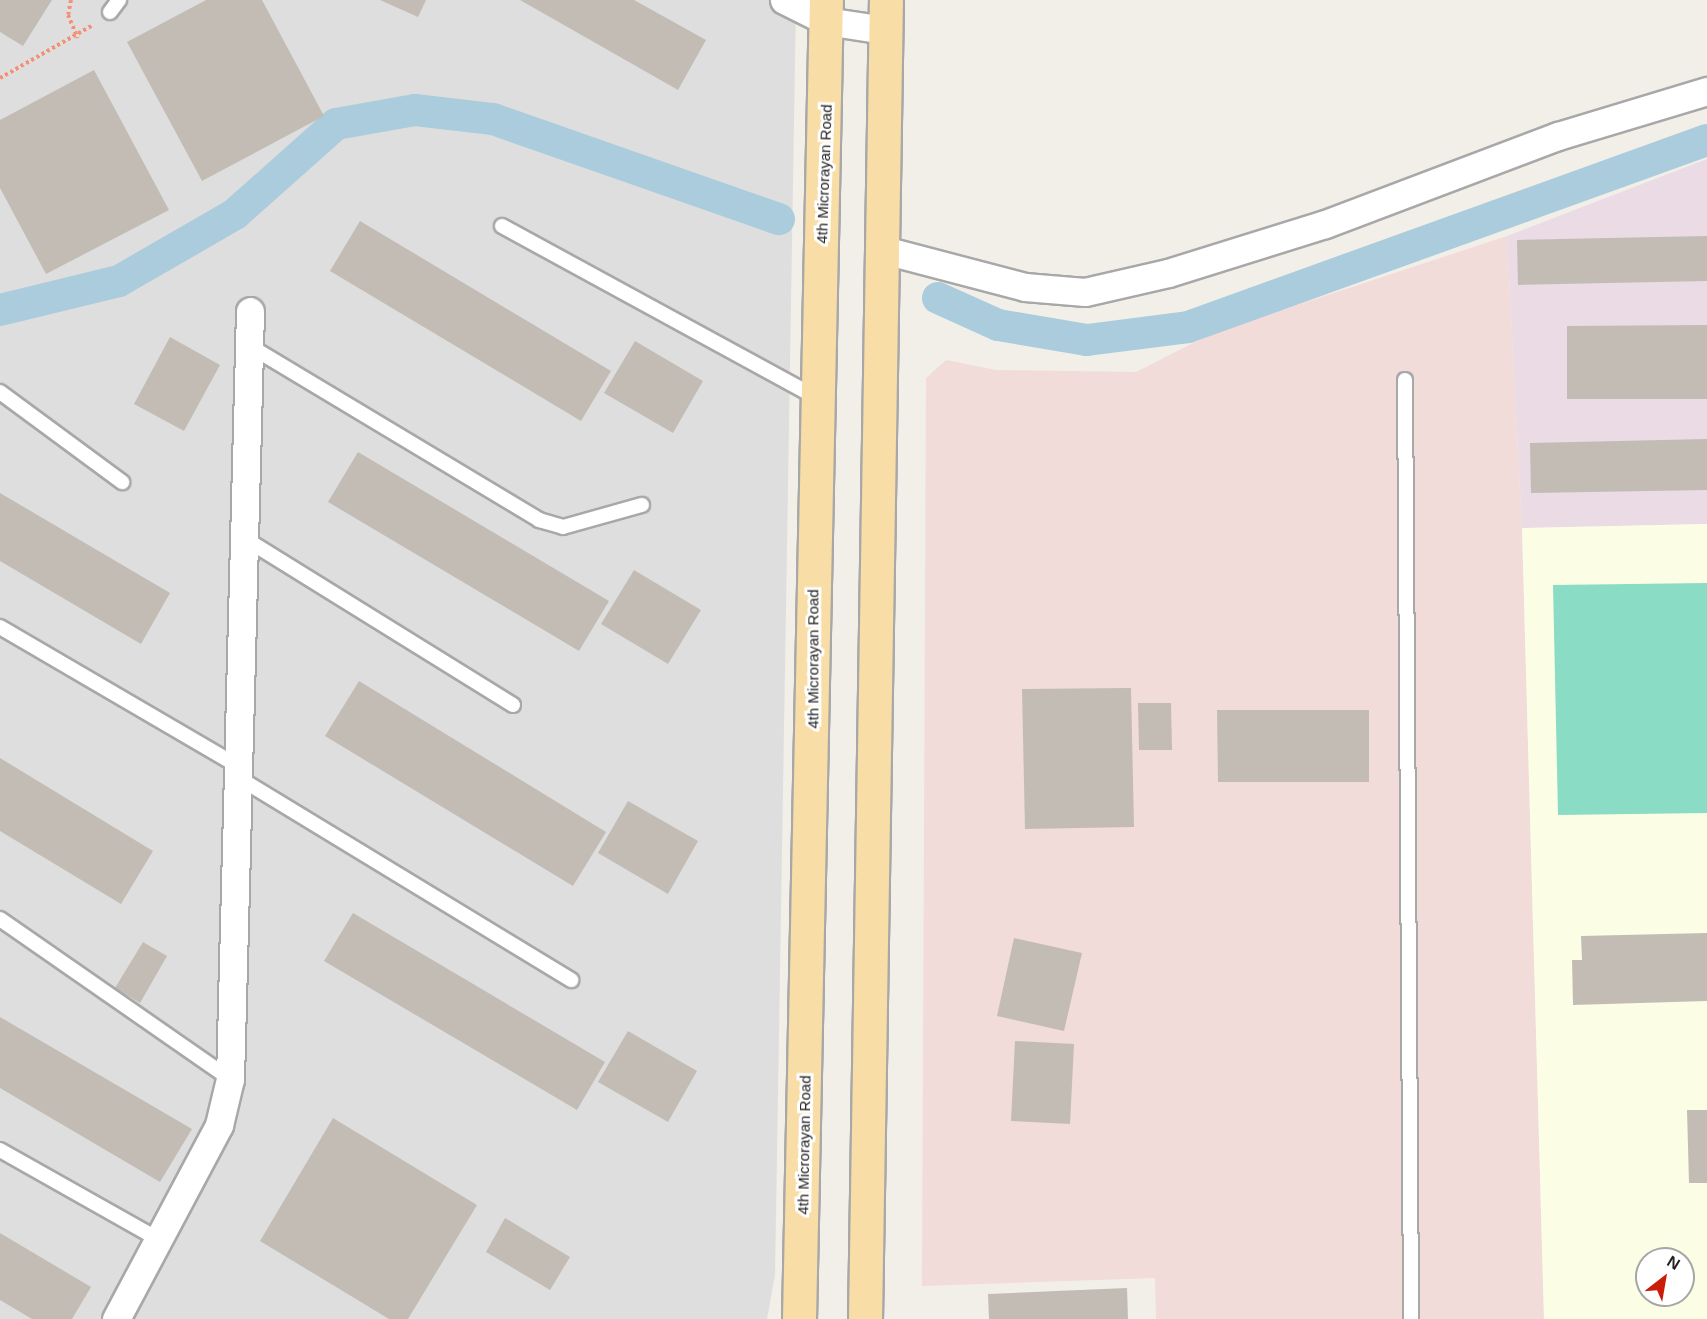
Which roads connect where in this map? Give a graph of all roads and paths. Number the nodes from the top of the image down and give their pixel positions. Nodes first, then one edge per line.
1 (71, 0) edge
2 (119, 0) edge
3 (784, 0) edge
4 (826, 10) edge
5 (110, 12) joint
6 (886, 15) edge
7 (78, 38) junction
8 (0, 78) edge
9 (1707, 92) edge
10 (502, 226) dead end
11 (884, 250) junction
12 (250, 311) dead end
13 (248, 345) junction
14 (1405, 380) dead end
15 (0, 392) edge
16 (815, 397) junction
17 (122, 482) dead end
18 (642, 505) dead end
19 (247, 540) junction
20 (0, 627) edge
21 (513, 705) dead end
22 (239, 772) junction
23 (0, 919) edge
24 (571, 980) dead end
25 (230, 1079) junction
26 (0, 1150) edge
27 (160, 1240) junction
28 (116, 1319) edge
29 (800, 1319) edge
30 (865, 1319) edge
31 (1411, 1319) edge

1 - 7 path
2 - 5 lane
3 - 4 street
4 - 6 street
4 - 16 main road, 4th Microrayan Road
5 - 7 path
6 - 11 main road
7 - 8 path
9 - 11 street
10 - 16 lane
11 - 30 main road
12 - 13 street
13 - 18 lane
13 - 19 street
14 - 31 lane
15 - 17 lane
16 - 29 main road, 4th Microrayan Road
19 - 21 lane
19 - 22 street
20 - 22 lane
22 - 24 lane
22 - 25 street
23 - 25 lane
25 - 27 street
26 - 27 lane
27 - 28 street

